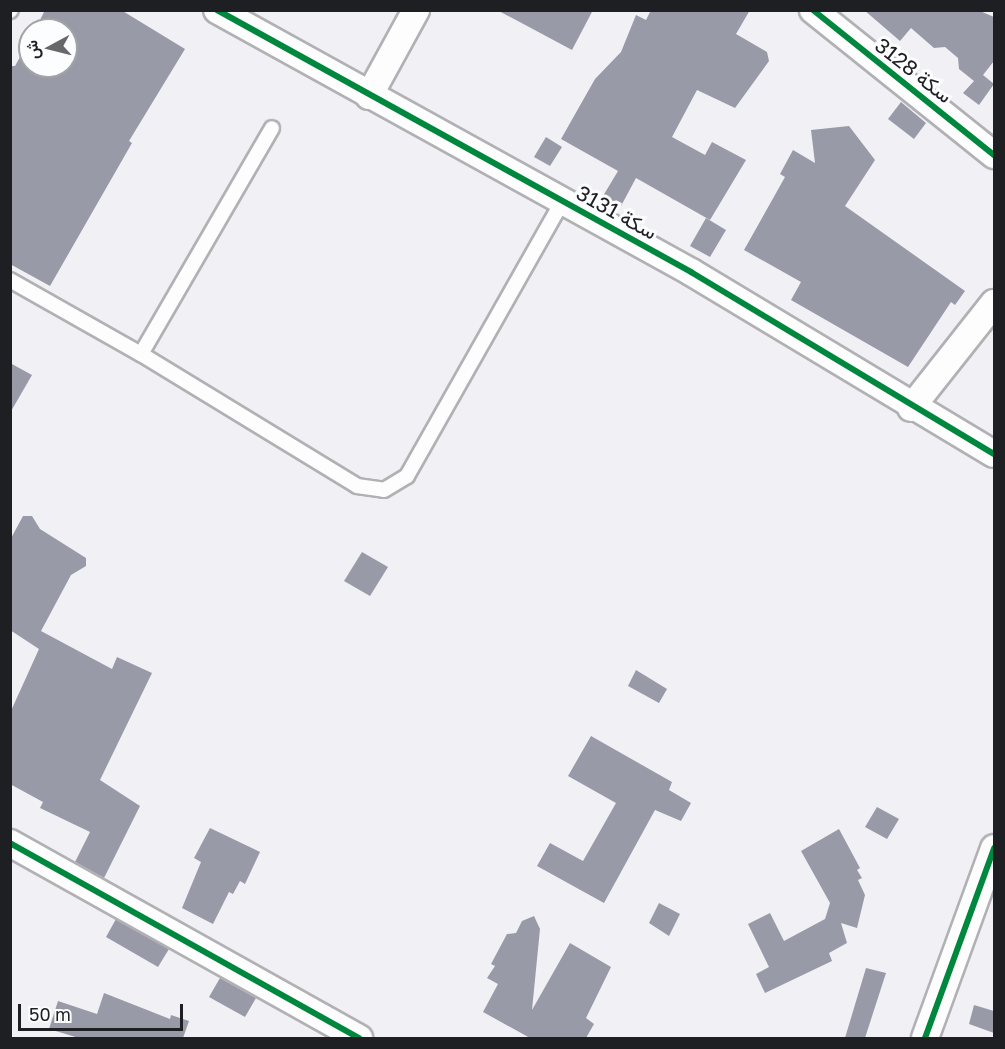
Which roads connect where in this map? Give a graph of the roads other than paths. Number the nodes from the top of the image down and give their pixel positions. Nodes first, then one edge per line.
1 (217, 10) edge
2 (416, 10) edge
3 (813, 10) edge
4 (369, 96) junction
5 (272, 128) dead end
6 (994, 155) edge
7 (562, 202) junction
8 (10, 280) edge
9 (994, 303) edge
10 (141, 354) junction
11 (911, 408) junction
12 (994, 454) edge
13 (10, 843) edge
14 (994, 848) edge
15 (359, 1038) edge
16 (926, 1038) edge

1 - 4 street, سكة 3131
2 - 4 street
3 - 6 street, سكة 3128
4 - 7 street, سكة 3131
5 - 10 lane
7 - 10 lane
7 - 11 street, سكة 3131
8 - 10 lane
9 - 11 street
11 - 12 street, سكة 3131
13 - 15 street
14 - 16 street

